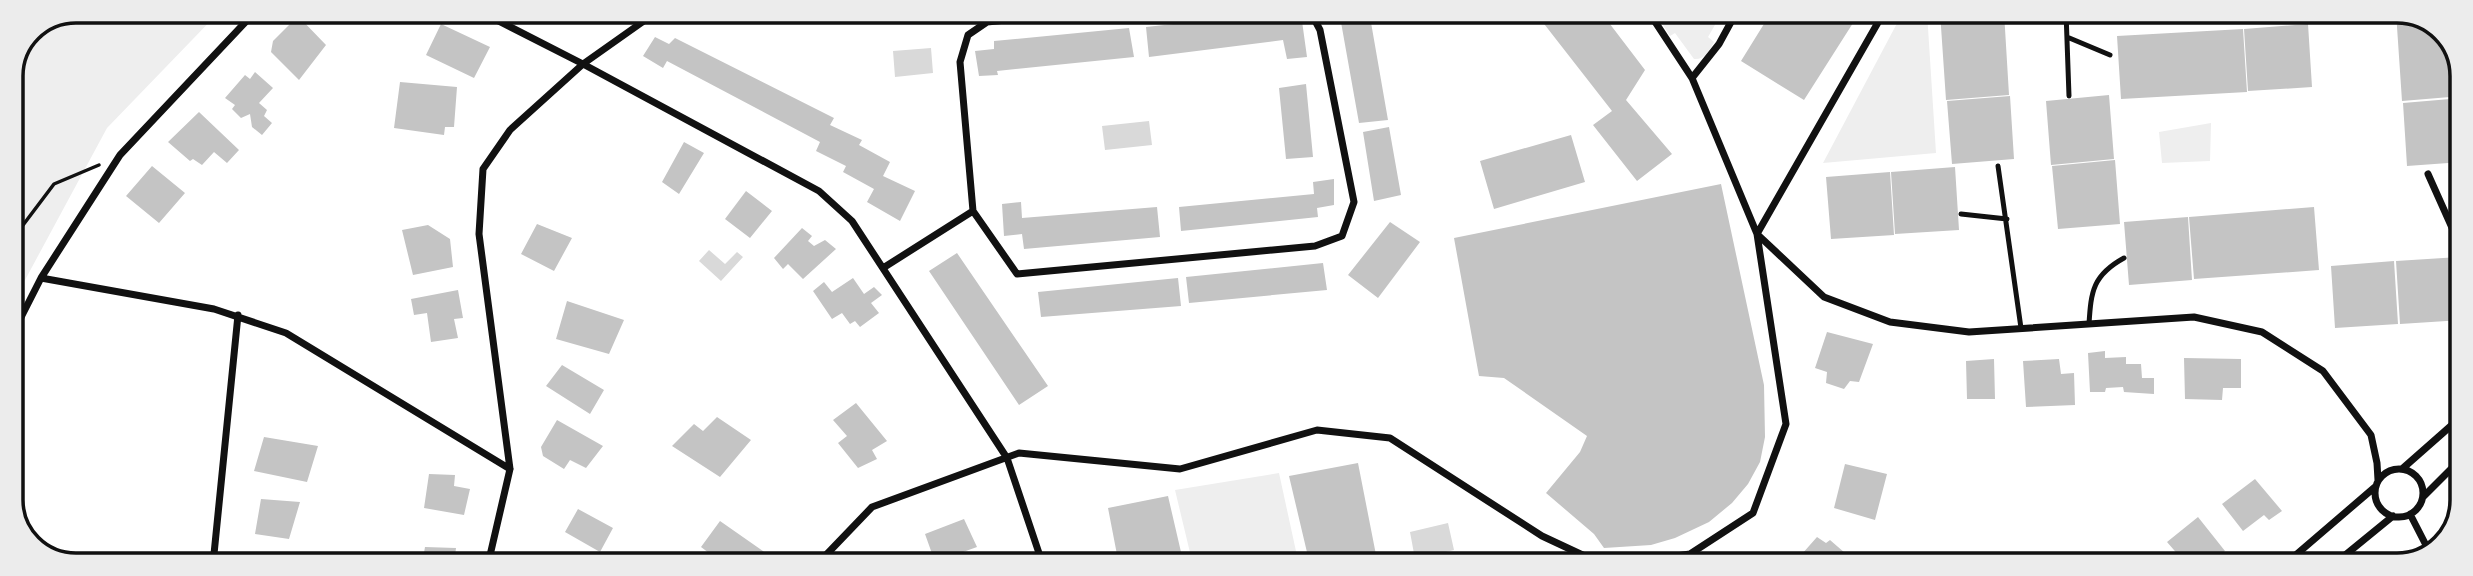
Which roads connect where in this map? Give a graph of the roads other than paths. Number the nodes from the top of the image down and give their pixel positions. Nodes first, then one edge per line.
1 (245, 23) edge
2 (503, 23) edge
3 (641, 23) edge
4 (986, 23) edge
5 (1316, 23) edge
6 (1656, 23) edge
7 (1730, 23) edge
8 (1878, 23) edge
9 (2066, 23) edge
10 (2067, 37) junction
11 (2110, 55) dead end
12 (583, 64) junction
13 (1692, 78) junction
14 (2069, 96) dead end
15 (1998, 166) dead end
16 (2428, 174) dead end
17 (973, 211) junction
18 (1961, 214) dead end
19 (2007, 219) junction
20 (2450, 223) edge
21 (1756, 234) junction
22 (2124, 258) dead end
23 (883, 268) junction
24 (41, 278) junction
25 (23, 313) edge
26 (238, 315) junction
27 (2089, 324) junction
28 (2021, 328) junction
29 (2450, 427) edge
30 (1007, 458) junction
31 (510, 469) junction
32 (2402, 469) junction
33 (2450, 470) edge
34 (2377, 484) junction
35 (2423, 498) junction
36 (2410, 514) junction
37 (2393, 516) junction
38 (2426, 545) edge
39 (215, 553) edge
40 (491, 553) edge
41 (828, 553) edge
42 (1038, 553) edge
43 (1578, 553) edge
44 (1692, 553) edge
45 (2298, 553) edge
46 (2348, 553) edge

1 - 24 street
2 - 12 street
3 - 12 street
4 - 17 street
5 - 17 street
6 - 13 street
7 - 13 street
8 - 21 street
9 - 10 lane
10 - 11 lane
10 - 14 lane
12 - 23 street
12 - 31 street
13 - 21 street
15 - 19 lane
16 - 20 street
17 - 23 street
18 - 19 lane
19 - 28 lane
21 - 28 street
21 - 44 street
22 - 27 lane
23 - 30 street
24 - 25 street
24 - 26 street
26 - 31 street
26 - 39 street
27 - 28 street
27 - 34 street
29 - 32 street
30 - 41 street
30 - 42 street
30 - 43 street
31 - 40 street
32 - 34 street
32 - 35 street
33 - 35 street
34 - 37 street
34 - 45 street
35 - 36 street
36 - 37 street
36 - 38 street
37 - 46 street

